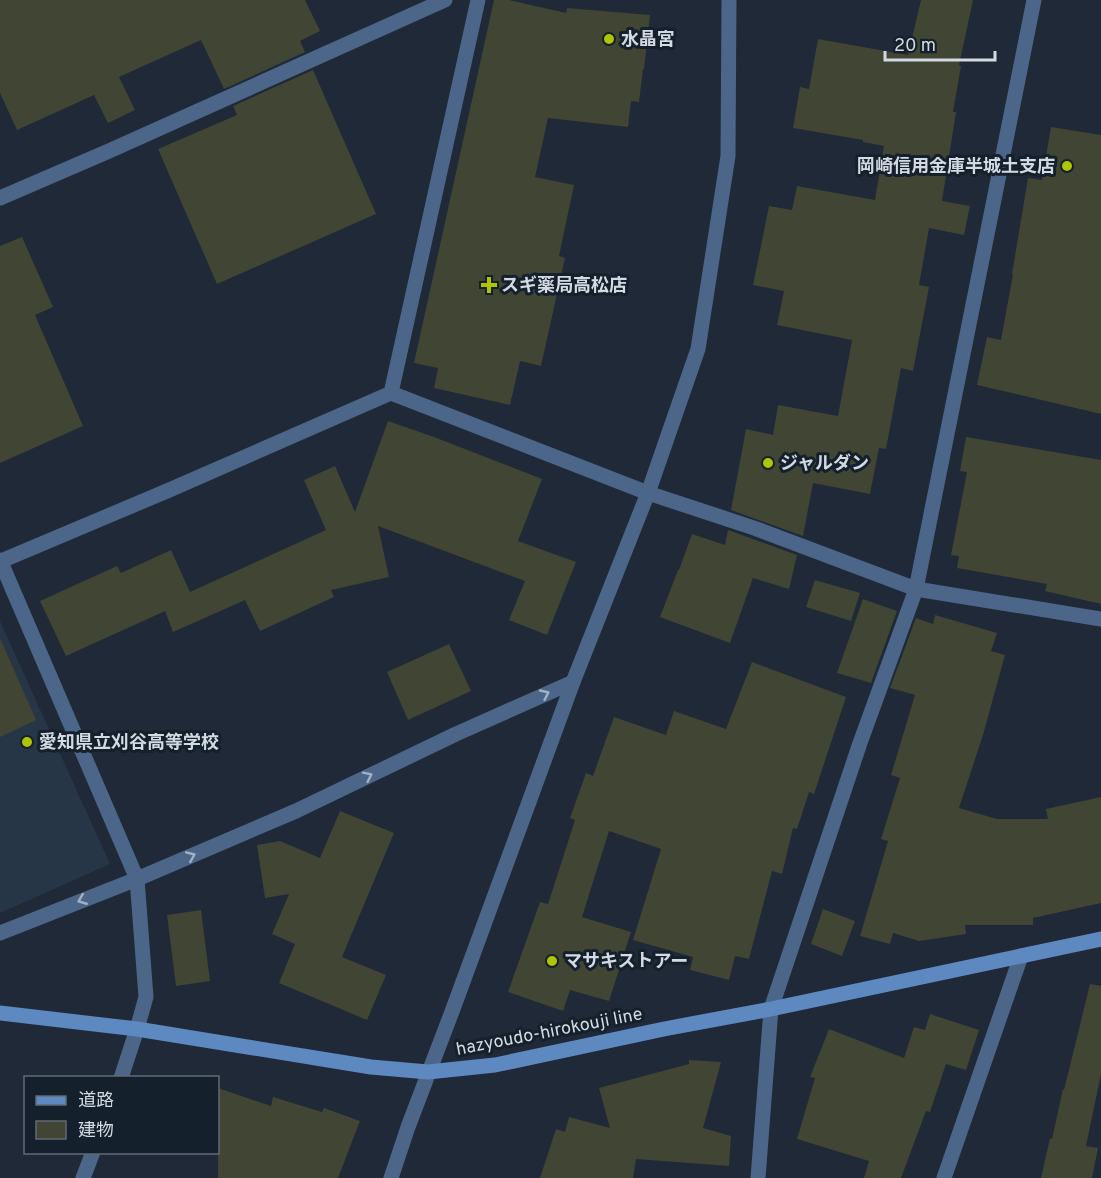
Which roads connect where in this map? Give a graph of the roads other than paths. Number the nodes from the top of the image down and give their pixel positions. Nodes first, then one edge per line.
1 (446, 0) edge
2 (478, 0) edge
3 (729, 0) edge
4 (1034, 0) edge
5 (0, 198) edge
6 (391, 393) junction
7 (648, 493) junction
8 (0, 560) edge
9 (915, 589) junction
10 (1101, 619) edge
11 (573, 682) junction
12 (137, 879) junction
13 (0, 933) edge
14 (1101, 939) edge
15 (1021, 956) junction
16 (771, 1009) junction
17 (0, 1013) edge
18 (137, 1029) junction
19 (428, 1072) junction
20 (121, 1076) edge
21 (92, 1154) edge
22 (83, 1178) edge
23 (391, 1178) edge
24 (758, 1178) edge
25 (944, 1178) edge

1 - 5 street
2 - 6 street
3 - 7 street
4 - 9 street
6 - 7 street
6 - 8 street
7 - 9 street
7 - 11 street
8 - 12 street
9 - 10 street
9 - 16 street
12 -> 11 street
11 - 19 street
12 -> 13 street
12 - 18 street
14 - 15 main road, hazyoudo-hirokouji line
15 - 16 main road, hazyoudo-hirokouji line
15 - 25 street
16 - 19 main road, hazyoudo-hirokouji line
16 - 24 street
17 - 18 main road, hazyoudo-hirokouji line
18 - 19 main road, hazyoudo-hirokouji line
18 - 20 street
19 - 23 street
21 - 22 street

